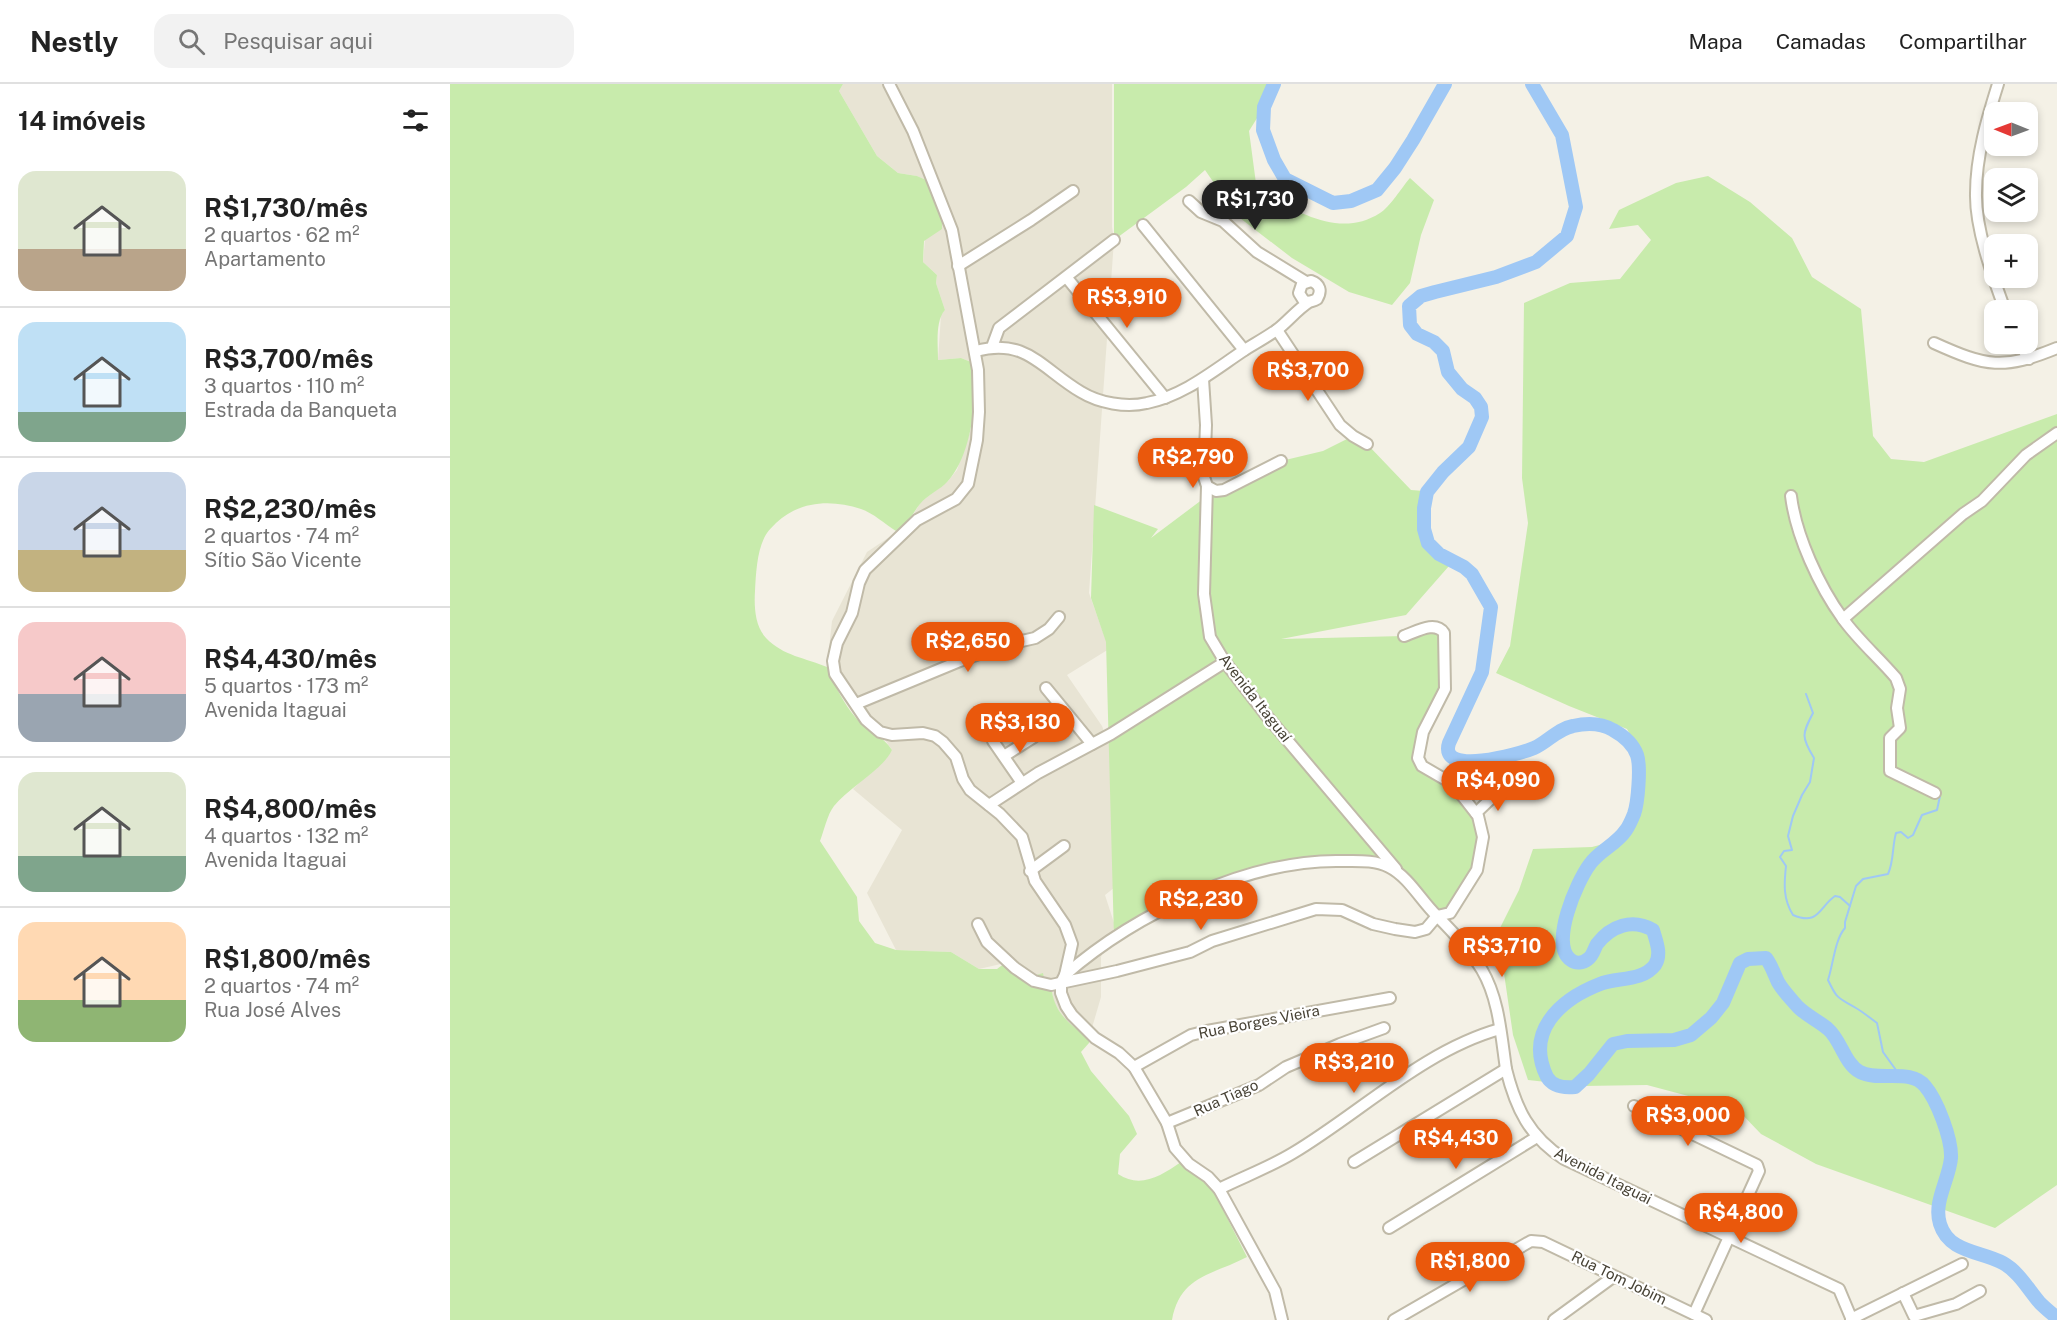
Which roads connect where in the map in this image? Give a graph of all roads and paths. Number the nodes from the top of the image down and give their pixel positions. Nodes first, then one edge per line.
1 (889, 84) edge
2 (1998, 84) edge
3 (1073, 191) dead end
4 (1189, 201) dead end
5 (1143, 225) dead end
6 (1114, 240) dead end
7 (958, 266) junction
8 (1066, 278) junction
9 (1306, 282) junction
10 (2002, 300) edge
11 (1309, 302) junction
12 (1277, 330) junction
13 (1934, 343) dead end
14 (992, 348) junction
15 (2057, 348) edge
16 (1244, 350) junction
17 (976, 351) junction
18 (2025, 354) edge
19 (2029, 360) junction
20 (1203, 379) junction
21 (1165, 399) junction
22 (2057, 433) edge
23 (1367, 444) dead end
24 (1281, 461) dead end
25 (1207, 486) junction
26 (1791, 496) dead end
27 (1059, 617) dead end
28 (1843, 619) junction
29 (1404, 636) dead end
30 (1225, 662) junction
31 (1046, 688) dead end
32 (856, 704) junction
33 (1034, 737) dead end
34 (993, 741) dead end
35 (1092, 744) junction
36 (1004, 756) junction
37 (1022, 783) junction
38 (1500, 790) dead end
39 (1935, 794) dead end
40 (989, 805) junction
41 (1476, 813) junction
42 (1064, 846) dead end
43 (1030, 871) junction
44 (1400, 873) junction
45 (1437, 916) junction
46 (978, 924) dead end
47 (1063, 979) junction
48 (1390, 998) dead end
49 (1384, 1028) dead end
50 (1500, 1029) junction
51 (1134, 1066) junction
52 (1506, 1069) junction
53 (1634, 1106) dead end
54 (1167, 1124) junction
55 (1537, 1137) junction
56 (1354, 1162) dead end
57 (1219, 1189) junction
58 (1389, 1228) dead end
59 (1729, 1238) junction
60 (1962, 1264) dead end
61 (1613, 1277) junction
62 (1980, 1291) dead end
63 (1903, 1293) junction
64 (1694, 1314) junction
65 (1852, 1319) edge
66 (1282, 1320) edge
67 (1394, 1320) edge
68 (1554, 1320) edge
69 (1706, 1320) edge

1 - 7 street
2 - 10 street
3 - 7 street
4 - 9 street
5 - 16 street
6 - 8 street
7 - 17 street
8 - 14 street
8 - 21 street
9 - 11 street
9 - 11 street
11 - 12 street
12 - 16 street
12 - 23 street
13 - 19 street
14 - 17 street
14 - 21 street
15 - 19 street
16 - 20 street
17 - 32 street
18 - 19 street
20 - 21 street
20 - 25 street, Avenida Itaguaí
22 - 28 street
24 - 25 street
25 - 30 street, Avenida Itaguaí
26 - 28 street
27 - 32 street
28 - 39 street
29 - 41 street
30 - 35 street
30 - 44 street, Avenida Itaguaí
31 - 35 street
32 - 40 street
33 - 36 street
34 - 36 street
35 - 37 street
36 - 37 street
37 - 40 street
38 - 41 street
40 - 43 street
41 - 45 street
42 - 43 street
43 - 47 street
44 - 45 street, Avenida Itaguaí
44 - 47 street
45 - 47 street
45 - 50 street
46 - 47 street
47 - 51 street
48 - 51 street, Rua Borges Vieira
49 - 54 street, Rua Tiago
50 - 52 street
50 - 57 street
51 - 54 street
52 - 55 street, Avenida Itaguai
52 - 56 street
53 - 59 street
54 - 57 street
55 - 58 street
55 - 59 street, Avenida Itaguai
57 - 66 street
59 - 64 street
59 - 65 street, Avenida Itaguai
60 - 63 street
61 - 64 street, Rua Tom Jobim
61 - 67 street, Rua Tom Jobim
61 - 68 street
62 - 63 street
63 - 65 street
64 - 69 street, Rua Tom Jobim

